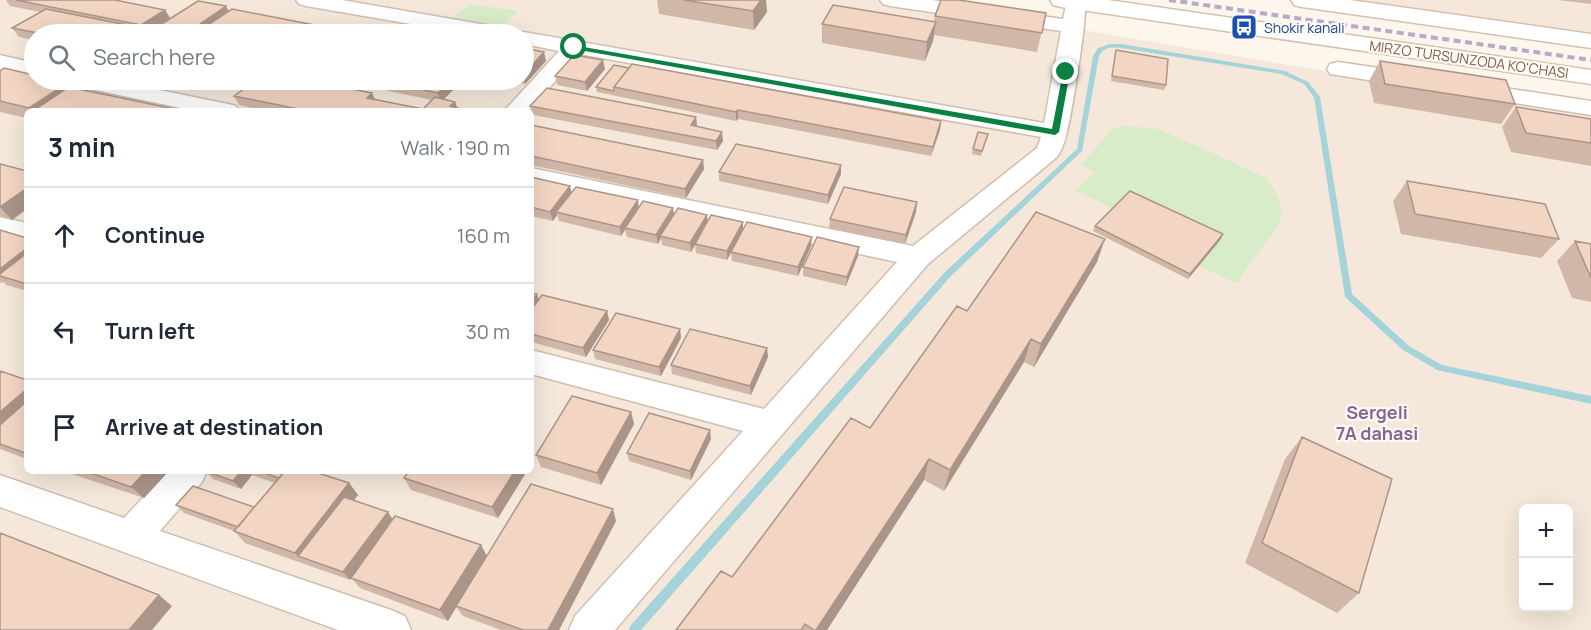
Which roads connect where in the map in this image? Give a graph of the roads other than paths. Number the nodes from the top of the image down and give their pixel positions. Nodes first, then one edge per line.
1 (306, 0) edge
2 (890, 0) edge
3 (1302, 0) edge
4 (1070, 10) edge
5 (445, 24) edge
6 (534, 40) edge
7 (1591, 41) edge
8 (574, 47) junction
9 (0, 62) edge
10 (24, 68) edge
11 (1338, 69) dead end
12 (1591, 77) edge
13 (1430, 83) edge
14 (1453, 87) edge
15 (128, 90) edge
16 (214, 108) edge
17 (519, 108) edge
18 (1591, 108) edge
19 (1055, 132) junction
20 (534, 177) edge
21 (0, 225) edge
22 (24, 231) edge
23 (918, 257) junction
24 (534, 363) edge
25 (769, 424) junction
26 (187, 474) edge
27 (0, 490) edge
28 (132, 536) junction
29 (392, 630) edge
30 (589, 630) edge

1 - 5 street
2 - 4 street
3 - 7 main road
4 - 12 main road, MIRZO TURSUNZODA KO'CHASI
4 - 19 street
6 - 8 street
8 - 17 street
8 - 19 street
9 - 10 street
11 - 13 street
14 - 18 street
15 - 16 street
19 - 23 street
20 - 23 street
21 - 22 street
23 - 25 street
24 - 25 street
25 - 30 street
26 - 28 street
27 - 28 street
28 - 29 street

